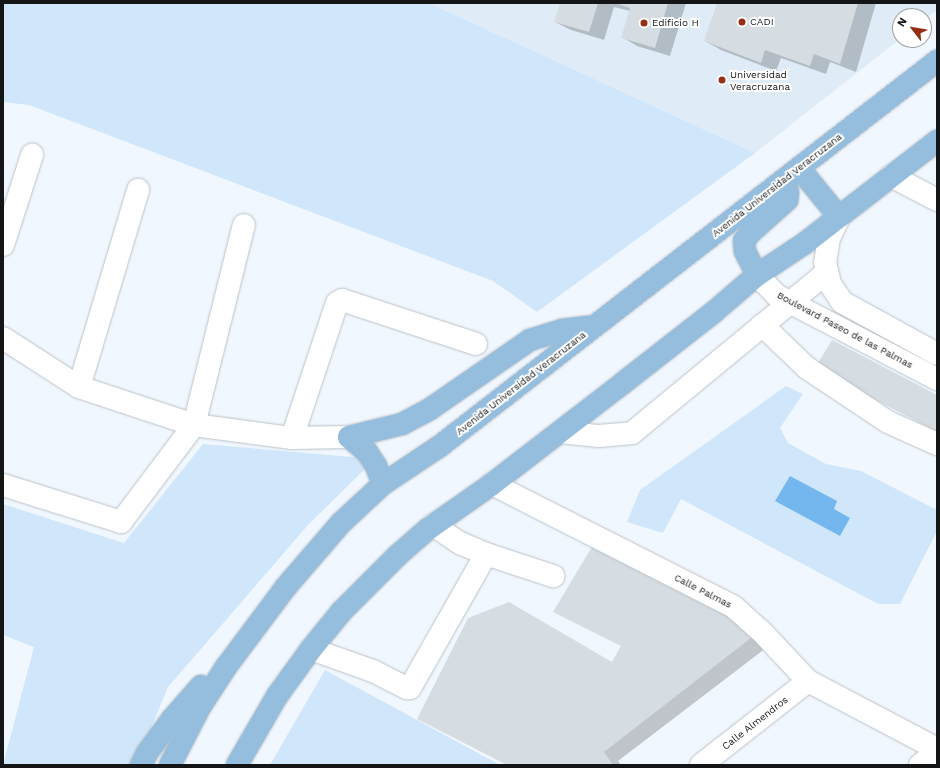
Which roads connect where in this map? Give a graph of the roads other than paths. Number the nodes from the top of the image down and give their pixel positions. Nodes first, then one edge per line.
1 (937, 61) edge
2 (937, 142) edge
3 (32, 155) dead end
4 (792, 173) junction
5 (891, 176) junction
6 (138, 190) dead end
7 (937, 200) edge
8 (839, 217) junction
9 (244, 225) dead end
10 (3, 245) edge
11 (827, 272) junction
12 (757, 275) junction
13 (791, 302) junction
14 (762, 324) junction
15 (594, 326) junction
16 (3, 338) edge
17 (476, 344) dead end
18 (937, 354) edge
19 (937, 379) edge
20 (79, 387) junction
21 (194, 425) junction
22 (560, 432) junction
23 (349, 437) junction
24 (292, 438) junction
25 (937, 444) edge
26 (383, 484) junction
27 (492, 484) junction
28 (3, 485) edge
29 (433, 525) junction
30 (486, 554) junction
31 (553, 576) dead end
32 (311, 649) junction
33 (226, 667) junction
34 (808, 681) junction
35 (937, 750) edge
36 (141, 765) edge
37 (170, 765) edge
38 (237, 765) edge
39 (701, 765) edge
40 (920, 765) edge

1 - 4 main road, Avenida Universidad Veracruzana
2 - 5 main road
3 - 10 street
4 - 8 main road
4 - 12 main road
4 - 15 main road, Avenida Universidad Veracruzana
5 - 7 street
5 - 8 main road
6 - 20 street
8 - 11 street
8 - 12 main road
9 - 21 street
11 - 13 street
11 - 18 street
12 - 13 street, Boulevard Paseo de las Palmas
12 - 22 main road
13 - 14 street
13 - 19 street, Boulevard Paseo de las Palmas
14 - 22 street
14 - 25 street
15 - 23 main road
15 - 26 main road, Avenida Universidad Veracruzana
16 - 20 street
17 - 24 street
20 - 21 street
21 - 24 street
21 - 28 street
22 - 27 main road
23 - 24 street
23 - 26 main road
26 - 33 main road, Avenida Universidad Veracruzana
27 - 29 main road
27 - 34 street, Calle Palmas
29 - 30 street
29 - 32 main road
30 - 31 street
30 - 32 street
32 - 38 main road
33 - 36 main road
33 - 37 main road, Avenida Universidad Veracruzana
34 - 35 street, Calle Palmas
34 - 39 street, Calle Almendros
35 - 40 street

